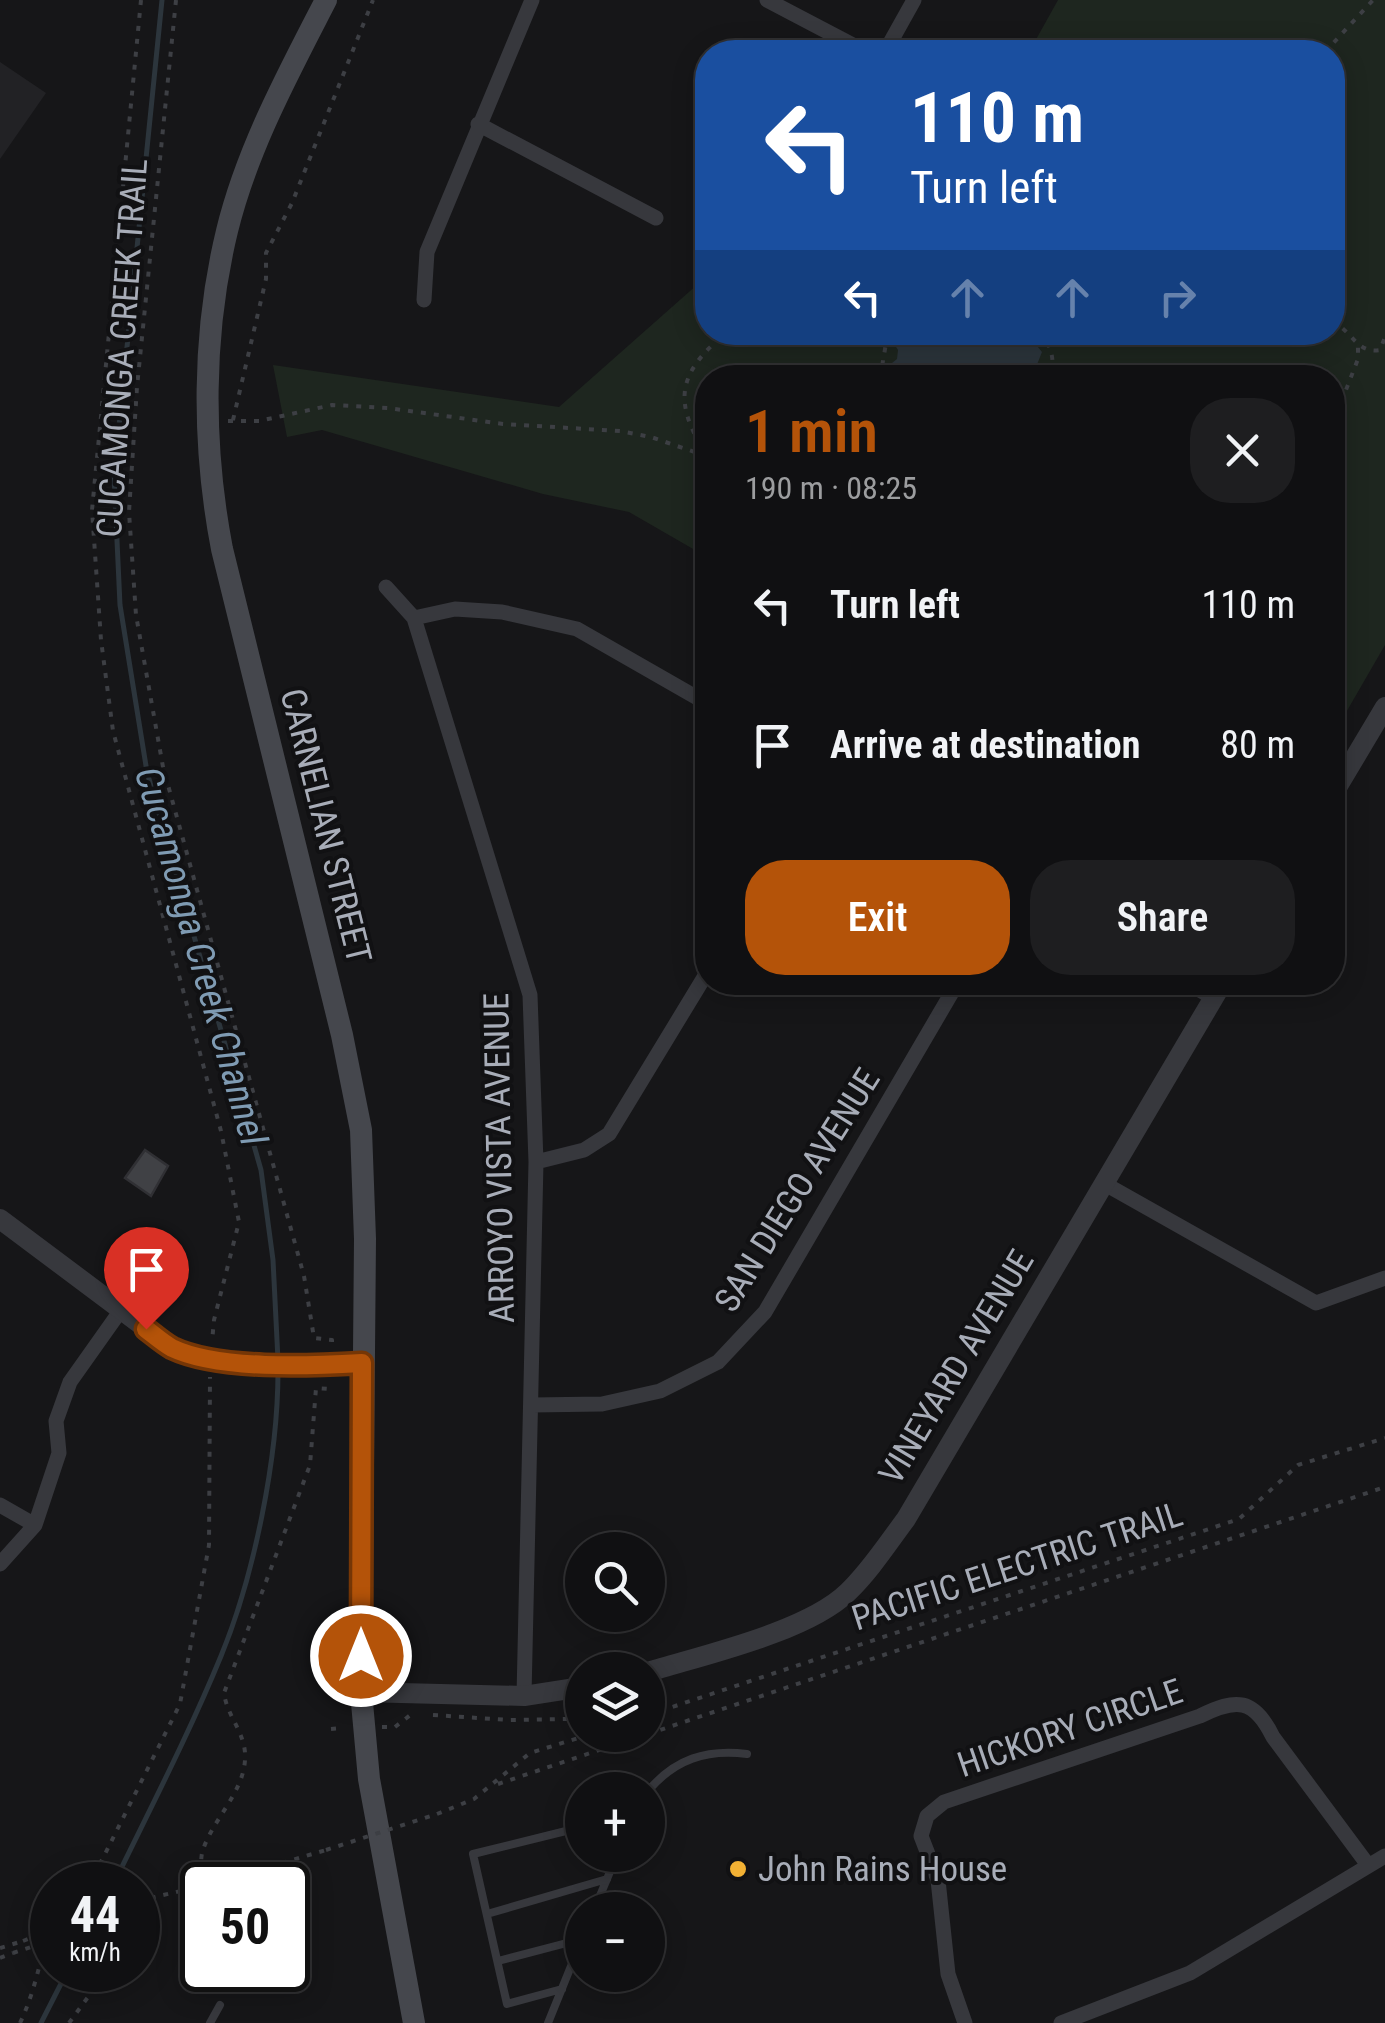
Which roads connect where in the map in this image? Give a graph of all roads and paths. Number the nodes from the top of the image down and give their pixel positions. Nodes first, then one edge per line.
1 (140, 0) edge
2 (176, 0) edge
3 (326, 0) edge
4 (373, 0) edge
5 (532, 0) edge
6 (767, 0) edge
7 (914, 0) edge
8 (1373, 0) edge
9 (843, 40) edge
10 (891, 40) edge
11 (1335, 40) edge
12 (478, 124) junction
13 (656, 218) dead end
14 (424, 300) dead end
15 (1345, 329) edge
16 (1385, 337) edge
17 (714, 345) edge
18 (1358, 346) junction
19 (1345, 392) edge
20 (233, 420) junction
21 (207, 422) junction
22 (695, 437) edge
23 (695, 453) edge
24 (386, 587) dead end
25 (414, 618) junction
26 (695, 697) edge
27 (1385, 707) edge
28 (1345, 774) edge
29 (695, 992) edge
30 (950, 995) edge
31 (1215, 995) edge
32 (536, 1162) junction
33 (1105, 1184) junction
34 (0, 1220) edge
35 (1385, 1278) edge
36 (121, 1310) junction
37 (314, 1338) dead end
38 (210, 1360) junction
39 (362, 1363) junction
40 (330, 1389) dead end
41 (532, 1405) junction
42 (1385, 1438) edge
43 (1385, 1486) edge
44 (0, 1505) edge
45 (35, 1525) junction
46 (0, 1564) edge
47 (665, 1667) edge
48 (565, 1690) edge
49 (361, 1692) junction
50 (524, 1696) junction
51 (665, 1709) edge
52 (412, 1713) dead end
53 (431, 1715) dead end
54 (565, 1719) edge
55 (395, 1726) dead end
56 (665, 1728) edge
57 (565, 1741) edge
58 (593, 1752) edge
59 (748, 1754) dead end
60 (665, 1776) edge
61 (494, 1786) junction
62 (565, 1830) edge
63 (1385, 1856) edge
64 (101, 1862) edge
65 (201, 1862) edge
66 (289, 1862) edge
67 (1368, 1866) junction
68 (610, 1872) edge
69 (607, 1879) junction
70 (602, 1892) edge
71 (486, 1914) junction
72 (30, 1938) edge
73 (565, 1943) edge
74 (30, 1947) edge
75 (0, 1948) edge
76 (0, 1958) edge
77 (498, 1961) junction
78 (565, 1982) edge
79 (562, 1989) junction
80 (34, 1992) edge
81 (92, 1992) edge
82 (220, 2004) dead end
83 (20, 2023) edge
84 (69, 2023) edge
85 (210, 2023) edge
86 (414, 2023) edge
87 (548, 2023) edge
88 (965, 2023) edge
89 (1061, 2023) edge

1 - 38 path
2 - 37 path, CUCAMONGA CREEK TRAIL
3 - 21 main road, CARNELIAN STREET
4 - 20 path
5 - 12 street
6 - 9 street
7 - 10 street
8 - 11 path
12 - 13 street
12 - 14 street
15 - 18 path
16 - 18 path
17 - 22 path
18 - 19 path
20 - 21 path
20 - 23 path
21 - 39 main road, CARNELIAN STREET
24 - 25 street, ARROYO VISTA AVENUE
25 - 26 street
25 - 32 street, ARROYO VISTA AVENUE
27 - 28 street
29 - 32 street
30 - 41 street, SAN DIEGO AVENUE
31 - 33 street, VINEYARD AVENUE
32 - 41 street, ARROYO VISTA AVENUE
33 - 35 street
33 - 47 street, VINEYARD AVENUE
34 - 36 street
36 - 38 street
36 - 45 street
38 - 39 street
38 - 64 path
39 - 49 main road, CARNELIAN STREET
40 - 65 path
41 - 50 street, ARROYO VISTA AVENUE
42 - 51 path, PACIFIC ELECTRIC TRAIL
43 - 56 path, PACIFIC ELECTRIC TRAIL
44 - 45 street
45 - 46 street
48 - 50 street
49 - 50 street
49 - 86 main road
52 - 55 path
53 - 54 path
57 - 61 path, PACIFIC ELECTRIC TRAIL
58 - 61 path, PACIFIC ELECTRIC TRAIL
59 - 60 lane
61 - 66 path, PACIFIC ELECTRIC TRAIL, bridge
62 - 71 lane
63 - 67 street
67 - 88 street, HICKORY CIRCLE
67 - 89 street
68 - 69 lane
69 - 70 lane
69 - 71 lane
71 - 77 lane
72 - 75 path, bridge
73 - 77 lane
74 - 76 path, bridge
77 - 79 lane
78 - 79 lane
79 - 87 lane
80 - 83 path
81 - 84 path
82 - 85 lane

